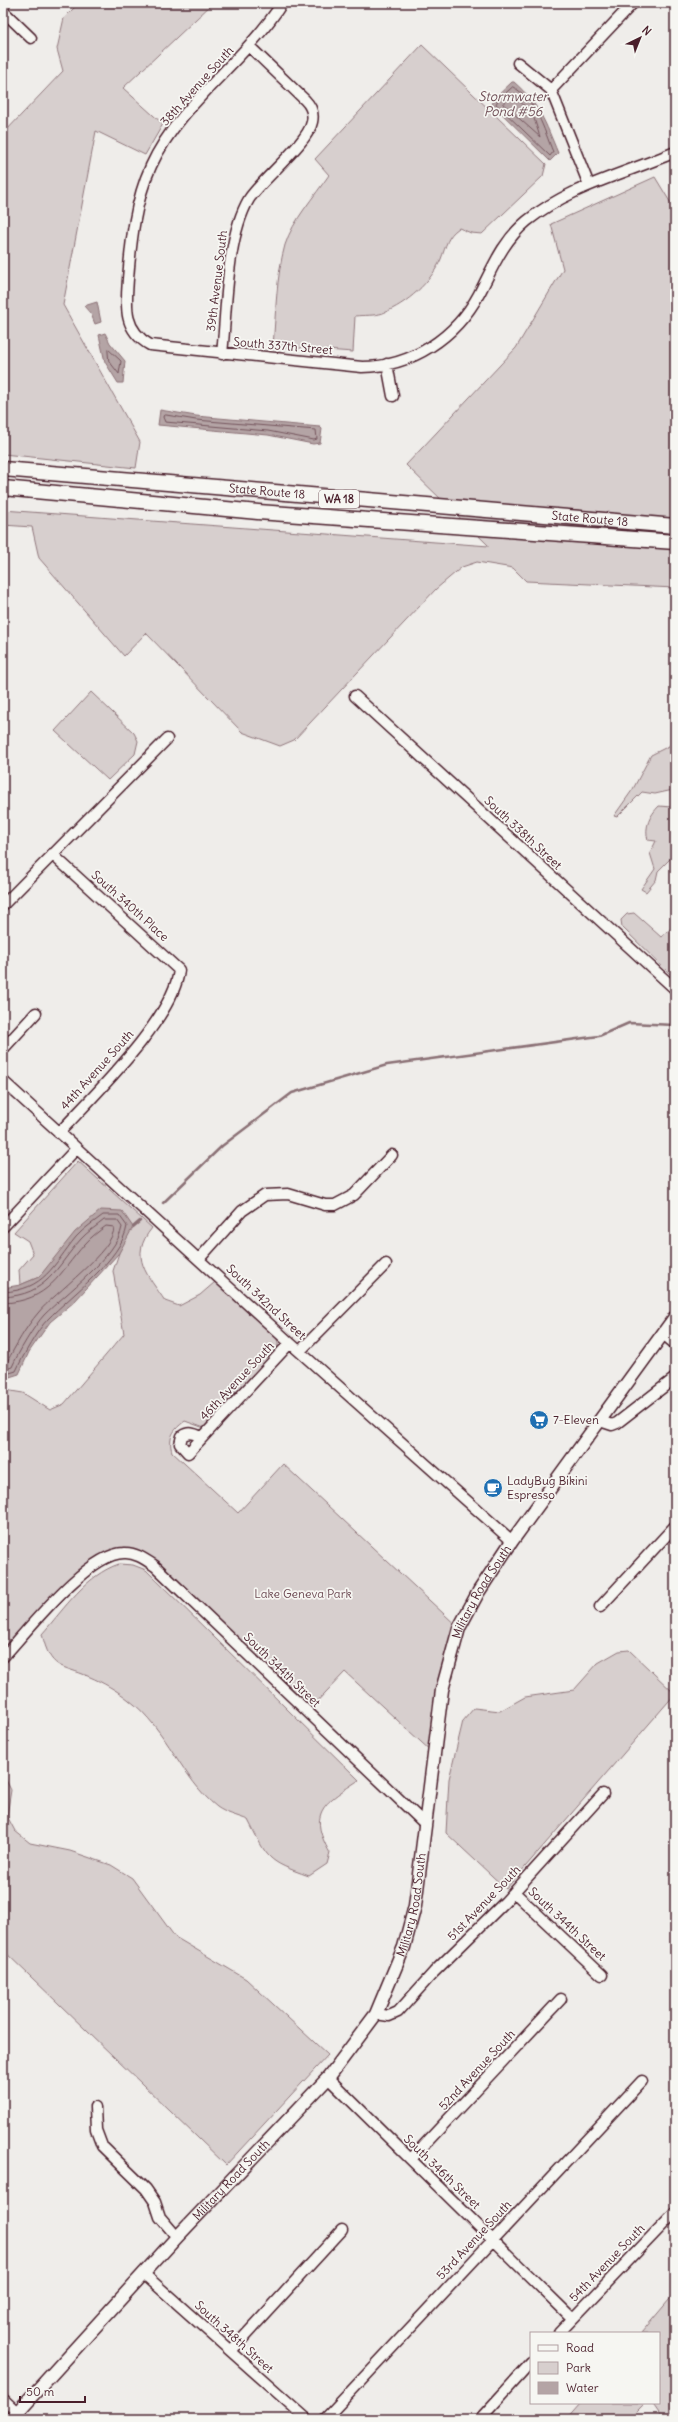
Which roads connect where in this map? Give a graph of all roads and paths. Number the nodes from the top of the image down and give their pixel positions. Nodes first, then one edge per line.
1 (282, 3) edge
2 (632, 3) edge
3 (3, 11) edge
4 (31, 38) dead end
5 (250, 47) junction
6 (518, 63) dead end
7 (551, 90) junction
8 (674, 154) edge
9 (589, 185) junction
10 (135, 334) joint
11 (222, 354) junction
12 (388, 364) junction
13 (392, 396) dead end
14 (3, 470) edge
15 (3, 488) edge
16 (675, 526) edge
17 (675, 542) edge
18 (355, 696) dead end
19 (167, 739) dead end
20 (52, 854) junction
21 (3, 905) edge
22 (178, 982) joint
23 (675, 989) edge
24 (36, 1013) dead end
25 (3, 1049) edge
26 (3, 1081) edge
27 (59, 1133) junction
28 (76, 1149) junction
29 (392, 1154) dead end
30 (3, 1227) edge
31 (199, 1259) junction
32 (386, 1264) dead end
33 (675, 1317) edge
34 (663, 1334) junction
35 (290, 1343) junction
36 (675, 1344) edge
37 (300, 1351) junction
38 (675, 1378) edge
39 (600, 1421) junction
40 (202, 1437) dead end
41 (675, 1526) edge
42 (512, 1541) junction
43 (600, 1607) dead end
44 (3, 1657) edge
45 (603, 1794) dead end
46 (424, 1823) junction
47 (514, 1892) junction
48 (602, 1975) dead end
49 (561, 1999) dead end
50 (376, 2014) junction
51 (328, 2078) junction
52 (642, 2081) dead end
53 (95, 2107) dead end
54 (410, 2159) junction
55 (675, 2212) edge
56 (342, 2230) dead end
57 (177, 2236) junction
58 (493, 2238) junction
59 (144, 2274) junction
60 (572, 2318) junction
61 (560, 2332) edge
62 (231, 2351) junction
63 (530, 2365) edge
64 (3, 2399) edge
65 (14, 2416) edge
66 (307, 2419) edge
67 (325, 2419) edge
68 (480, 2419) edge

1 - 5 street, 38th Avenue South
2 - 7 street
3 - 4 street
5 - 10 street, 38th Avenue South
5 - 11 street, 39th Avenue South
6 - 7 street
7 - 9 street
8 - 9 street, South 337th Street
9 - 12 street, South 337th Street
10 - 11 street, South 337th Street
11 - 12 street, South 337th Street
12 - 13 street
14 - 16 highway, State Route 18 / WA 18
15 - 17 highway, State Route 18 / WA 18
18 - 23 street, South 338th Street
19 - 20 street
20 - 21 street
20 - 22 street, South 340th Place
22 - 27 street, 44th Avenue South
24 - 25 street
26 - 27 street, South 342nd Street
27 - 28 street, South 342nd Street
28 - 30 street
28 - 31 street, South 342nd Street
29 - 31 street
31 - 35 street, South 342nd Street
32 - 37 street
33 - 34 main road, Military Road South
34 - 36 street
34 - 39 main road, Military Road South
35 - 37 street, South 342nd Street
35 - 40 street, 46th Avenue South
37 - 42 street, South 342nd Street
38 - 39 street
39 - 42 main road, Military Road South
41 - 43 street
42 - 46 main road, Military Road South
44 - 46 street, South 344th Street
45 - 47 street, 51st Avenue South
46 - 50 main road, Military Road South
47 - 48 street, South 344th Street
47 - 50 street, 51st Avenue South
49 - 54 street, 52nd Avenue South
50 - 51 main road, Military Road South
51 - 54 street, South 346th Street
51 - 57 main road, Military Road South
52 - 58 street, 53rd Avenue South
53 - 57 street
54 - 58 street, South 346th Street
55 - 60 street, 54th Avenue South
56 - 62 street
57 - 59 main road, Military Road South
58 - 60 street, South 346th Street
58 - 67 street, 53rd Avenue South
59 - 62 street, South 348th Street
59 - 65 main road, Military Road South
60 - 61 street, 54th Avenue South
62 - 66 street, South 348th Street
63 - 68 street
64 - 65 street

